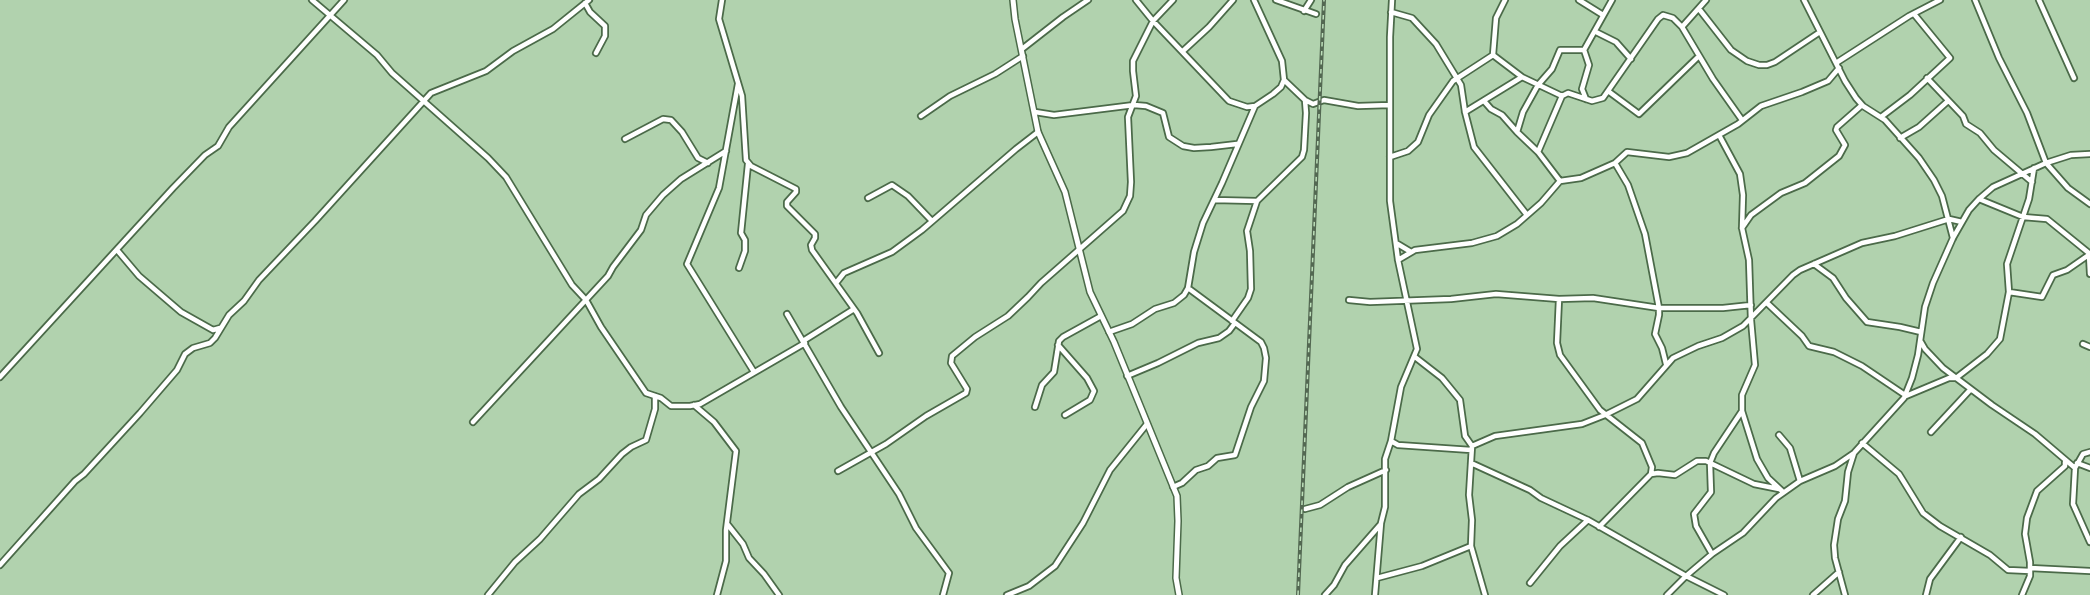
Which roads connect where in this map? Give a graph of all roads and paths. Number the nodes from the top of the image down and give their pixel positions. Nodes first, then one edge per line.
1 (312, 0) edge
2 (344, 0) edge
3 (722, 0) edge
4 (1013, 0) edge
5 (1088, 0) edge
6 (1136, 0) edge
7 (1173, 0) edge
8 (1233, 0) edge
9 (1254, 0) edge
10 (1276, 0) edge
11 (1311, 0) edge
12 (1392, 0) edge
13 (1505, 0) edge
14 (1579, 0) edge
15 (1612, 0) edge
16 (1706, 0) edge
17 (1804, 0) edge
18 (1927, 0) edge
19 (1940, 0) edge
20 (1975, 0) edge
21 (2039, 0) edge
22 (587, 2) edge
23 (1930, 6) junction
24 (1699, 9) junction
25 (1304, 10) junction
26 (1391, 12) junction
27 (1316, 14) dead end
28 (1914, 14) junction
29 (1603, 15) junction
30 (329, 17) junction
31 (1153, 21) junction
32 (1682, 27) junction
33 (1596, 32) junction
34 (1820, 32) junction
35 (1584, 50) junction
36 (1184, 51) junction
37 (1022, 52) junction
38 (596, 53) dead end
39 (1493, 55) junction
40 (1699, 56) junction
41 (1631, 59) junction
42 (1836, 63) junction
43 (1839, 68) junction
44 (1522, 77) junction
45 (1457, 78) junction
46 (1927, 78) junction
47 (2074, 78) dead end
48 (1284, 80) junction
49 (738, 81) junction
50 (1538, 85) junction
51 (1608, 91) junction
52 (1562, 96) junction
53 (1586, 99) junction
54 (1305, 100) junction
55 (423, 101) junction
56 (1484, 101) junction
57 (1948, 101) junction
58 (1134, 105) junction
59 (1389, 105) junction
60 (1862, 105) junction
61 (1255, 106) junction
62 (1035, 112) junction
63 (1465, 112) junction
64 (921, 116) dead end
65 (1881, 117) junction
66 (1742, 120) junction
67 (1038, 132) junction
68 (1517, 132) junction
69 (1719, 135) junction
70 (1900, 138) junction
71 (625, 139) dead end
72 (1237, 144) junction
73 (726, 151) junction
74 (1538, 152) junction
75 (2090, 154) edge
76 (1390, 157) junction
77 (708, 163) junction
78 (1615, 163) junction
79 (2046, 163) junction
80 (748, 164) junction
81 (2034, 168) junction
82 (2023, 174) junction
83 (1560, 181) junction
84 (2032, 182) junction
85 (868, 198) dead end
86 (1979, 199) junction
87 (1214, 200) junction
88 (1257, 201) junction
89 (1743, 204) junction
90 (2090, 204) edge
91 (1527, 214) junction
92 (1751, 215) junction
93 (2023, 217) junction
94 (1949, 219) junction
95 (932, 221) junction
96 (1962, 222) junction
97 (1742, 228) junction
98 (1953, 238) junction
99 (1396, 243) junction
100 (1081, 249) junction
101 (117, 250) junction
102 (1412, 252) junction
103 (2089, 254) edge
104 (1398, 260) junction
105 (1814, 264) junction
106 (739, 268) dead end
107 (2090, 274) edge
108 (836, 283) junction
109 (1188, 288) junction
110 (2009, 292) junction
111 (1407, 299) junction
112 (1559, 299) junction
113 (586, 300) junction
114 (1349, 300) dead end
115 (1767, 303) junction
116 (1751, 305) junction
117 (1659, 308) junction
118 (854, 309) junction
119 (787, 314) dead end
120 (1101, 316) junction
121 (1751, 320) junction
122 (1234, 322) junction
123 (222, 327) junction
124 (1109, 332) junction
125 (1921, 332) junction
126 (804, 342) junction
127 (1921, 342) junction
128 (2083, 344) dead end
129 (1058, 345) junction
130 (2090, 347) edge
131 (879, 353) dead end
132 (1415, 357) junction
133 (1666, 364) junction
134 (754, 372) junction
135 (1127, 376) junction
136 (0, 377) edge
137 (1956, 378) junction
138 (1970, 390) junction
139 (655, 396) junction
140 (1905, 396) junction
141 (694, 405) junction
142 (1035, 407) dead end
143 (1742, 411) junction
144 (1065, 415) dead end
145 (1605, 415) junction
146 (473, 422) dead end
147 (1147, 424) junction
148 (1931, 432) dead end
149 (1779, 435) dead end
150 (1391, 441) junction
151 (1862, 443) junction
152 (1398, 445) junction
153 (1471, 448) junction
154 (1388, 451) junction
155 (2090, 452) edge
156 (870, 453) junction
157 (1854, 453) junction
158 (2064, 462) junction
159 (1710, 463) junction
160 (1471, 464) junction
161 (1835, 466) junction
162 (2076, 466) junction
163 (2090, 468) edge
164 (1386, 470) junction
165 (838, 471) dead end
166 (1848, 472) junction
167 (1651, 474) junction
168 (1800, 481) junction
169 (1173, 487) junction
170 (1781, 491) junction
171 (1305, 509) dead end
172 (1588, 520) junction
173 (1381, 523) junction
174 (727, 524) junction
175 (1599, 527) junction
176 (1961, 537) junction
177 (2090, 542) edge
178 (1471, 546) junction
179 (1712, 554) junction
180 (0, 565) edge
181 (2090, 571) edge
182 (1839, 572) junction
183 (2030, 573) junction
184 (1686, 576) junction
185 (1377, 578) junction
186 (1530, 583) dead end
187 (488, 595) edge
188 (717, 595) edge
189 (779, 595) edge
190 (943, 595) edge
191 (1007, 595) edge
192 (1179, 595) edge
193 (1325, 595) edge
194 (1374, 595) edge
195 (1485, 595) edge
196 (1667, 595) edge
197 (1724, 595) edge
198 (1813, 595) edge
199 (1845, 595) edge
200 (1926, 595) edge
201 (2022, 595) edge

1 - 30 street
2 - 30 street
3 - 49 street
4 - 37 street
5 - 37 street
6 - 31 street
7 - 31 street
8 - 36 street
9 - 48 street
10 - 25 street
11 - 25 street
12 - 26 street
13 - 39 street
14 - 29 street
15 - 29 street
16 - 24 street
17 - 34 street
18 - 23 street
19 - 23 street
20 - 79 street
21 - 47 street
22 - 38 street
22 - 55 street
23 - 28 street
24 - 32 street
24 - 34 street
25 - 27 street
26 - 45 street
26 - 59 street
28 - 42 street
28 - 46 street
29 - 33 street
30 - 55 street
30 - 101 street
31 - 36 street
31 - 58 street
32 - 40 street
32 - 41 street
33 - 35 street
33 - 41 street
34 - 42 street
35 - 50 street
35 - 53 street
36 - 61 street
37 - 62 street
37 - 64 street
39 - 44 street
39 - 45 street
40 - 51 street
40 - 66 street
41 - 51 street
42 - 43 street
43 - 60 street
43 - 66 street
44 - 50 street
44 - 56 street
45 - 63 street
45 - 76 street
46 - 57 street
46 - 65 street
48 - 54 street
48 - 61 street
49 - 73 street
49 - 80 street
50 - 52 street
50 - 68 street
51 - 53 street
52 - 53 street
52 - 74 street
54 - 59 street
54 - 88 street
55 - 113 street
55 - 123 street
56 - 63 street
56 - 68 street
57 - 70 street
57 - 82 street
58 - 62 street
58 - 72 street
58 - 100 street
59 - 76 street
60 - 65 street
60 - 92 street
61 - 72 street
62 - 67 street
63 - 91 street
65 - 70 street
66 - 69 street
67 - 95 street
67 - 100 street
68 - 74 street
69 - 78 street
69 - 89 street
70 - 94 street
71 - 77 street
72 - 87 street
73 - 77 street
73 - 134 street
74 - 83 street
75 - 79 street
76 - 99 street
77 - 113 street
78 - 83 street
78 - 117 street
79 - 81 street
79 - 90 street
80 - 106 street
80 - 108 street
81 - 82 street
81 - 84 street
82 - 84 street
82 - 86 street
83 - 91 street
84 - 93 street
85 - 95 street
86 - 93 street
86 - 96 street
87 - 88 street
87 - 109 street
88 - 122 street
89 - 92 street
89 - 97 street
91 - 102 street
92 - 97 street
93 - 103 street
93 - 110 street
94 - 96 street
94 - 98 street
94 - 105 street
95 - 108 street
96 - 98 street
97 - 116 street
98 - 125 street
99 - 102 street
99 - 104 street
100 - 120 street
100 - 156 street
101 - 123 street
101 - 136 street
102 - 104 street
103 - 107 street
103 - 110 street
104 - 111 street
105 - 115 street
105 - 125 street
108 - 118 street
109 - 122 street
109 - 124 street
110 - 137 street
111 - 112 street
111 - 114 street
111 - 132 street
112 - 117 street
112 - 145 street
113 - 139 street
113 - 146 street
115 - 121 street
115 - 140 street
116 - 117 street
116 - 121 street
117 - 133 street
118 - 126 street
118 - 131 street
119 - 126 street
120 - 124 street
120 - 129 street
121 - 133 street
121 - 143 street
122 - 135 street
122 - 169 street
123 - 180 street
124 - 135 street
125 - 127 street
126 - 134 street
126 - 156 street
127 - 137 street
127 - 140 street
128 - 130 street
129 - 142 street
129 - 144 street
132 - 150 street
132 - 153 street
133 - 145 street
134 - 141 street
135 - 147 street
137 - 138 street
137 - 140 street
138 - 148 street
138 - 158 street
139 - 141 street
139 - 187 street
140 - 151 street
141 - 174 street
143 - 159 street
143 - 170 street
145 - 153 street
145 - 167 street
147 - 169 street
147 - 191 street
149 - 168 street
150 - 152 street
150 - 154 street
151 - 157 street
151 - 176 street
152 - 153 street
152 - 154 street
153 - 160 street
154 - 164 street
155 - 162 street
156 - 165 street
156 - 190 street
157 - 161 street
157 - 166 street
158 - 162 street
158 - 183 street
159 - 167 street
159 - 170 street
159 - 179 street
160 - 172 street
160 - 178 street
161 - 166 street
161 - 168 street
162 - 163 street
162 - 177 street
164 - 171 street
164 - 173 street
166 - 182 street
167 - 175 street
168 - 170 street
169 - 192 street
170 - 179 street
172 - 175 street
172 - 186 street
173 - 185 street
173 - 193 street
174 - 188 street
174 - 189 street
175 - 184 street
176 - 183 street
176 - 200 street
178 - 185 street
178 - 195 street
179 - 184 street
181 - 183 street
182 - 198 street
182 - 199 street
183 - 201 street
184 - 196 street
184 - 197 street
185 - 194 street

